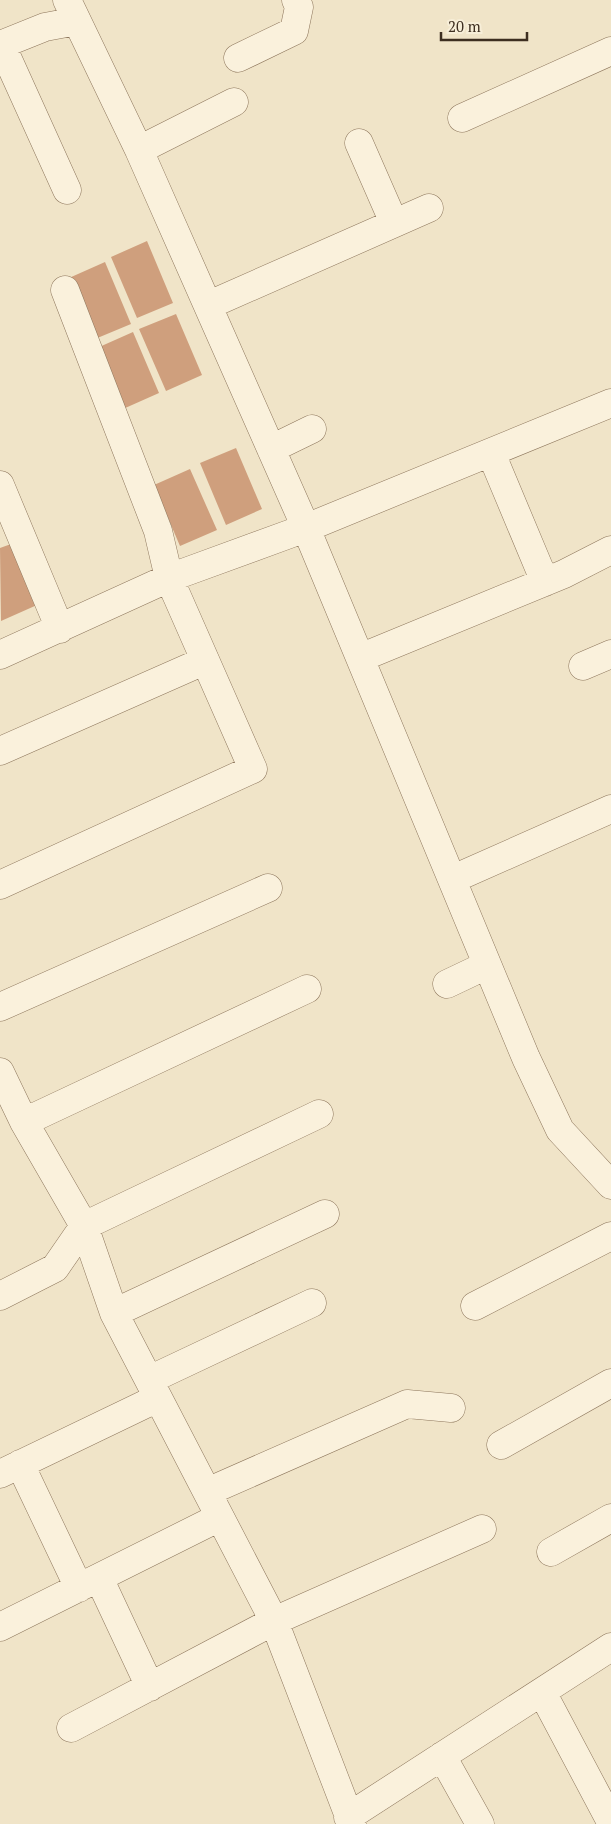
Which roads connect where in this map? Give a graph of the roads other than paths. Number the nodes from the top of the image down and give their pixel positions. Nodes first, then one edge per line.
1 (296, 0) edge
2 (72, 10) edge
3 (1, 44) edge
4 (611, 51) edge
5 (238, 58) dead end
6 (234, 102) dead end
7 (462, 118) dead end
8 (358, 142) dead end
9 (138, 150) junction
10 (67, 190) dead end
11 (428, 208) dead end
12 (394, 223) junction
13 (65, 290) dead end
14 (209, 305) junction
15 (611, 403) edge
16 (312, 430) dead end
17 (271, 449) junction
18 (491, 453) junction
19 (0, 485) edge
20 (306, 528) junction
21 (611, 550) edge
22 (169, 578) junction
23 (545, 582) junction
24 (60, 629) junction
25 (611, 654) edge
26 (0, 655) edge
27 (360, 658) junction
28 (204, 661) junction
29 (583, 666) dead end
30 (0, 751) edge
31 (611, 809) edge
32 (453, 879) junction
33 (0, 886) edge
34 (268, 888) dead end
35 (487, 965) junction
36 (447, 984) dead end
37 (307, 989) dead end
38 (0, 1007) edge
39 (0, 1072) edge
40 (319, 1114) dead end
41 (24, 1122) junction
42 (611, 1185) edge
43 (325, 1214) dead end
44 (84, 1226) junction
45 (611, 1236) edge
46 (2, 1289) edge
47 (312, 1303) dead end
48 (475, 1306) dead end
49 (114, 1313) junction
50 (611, 1383) edge
51 (154, 1389) junction
52 (451, 1408) dead end
53 (501, 1445) dead end
54 (10, 1469) edge
55 (207, 1492) junction
56 (220, 1517) junction
57 (611, 1518) edge
58 (482, 1529) dead end
59 (551, 1552) dead end
60 (89, 1583) junction
61 (274, 1621) junction
62 (0, 1627) edge
63 (611, 1647) edge
64 (150, 1686) junction
65 (542, 1692) junction
66 (71, 1728) dead end
67 (442, 1756) junction
68 (350, 1820) edge
69 (611, 1822) edge
70 (480, 1824) edge

1 - 5 street
2 - 3 street
2 - 9 street
3 - 10 street
4 - 7 street
6 - 9 street
8 - 12 street
9 - 14 street
11 - 12 street
12 - 14 street
13 - 22 street
14 - 17 street
15 - 18 street
16 - 17 street
17 - 20 street
18 - 20 street
18 - 23 street
19 - 24 street
20 - 22 street
20 - 27 street
21 - 23 street
22 - 24 street
22 - 28 street
23 - 27 street
24 - 26 street
25 - 29 street
27 - 32 street
28 - 30 street
28 - 33 street
31 - 32 street
32 - 35 street
34 - 38 street
35 - 36 street
35 - 42 street
37 - 41 street
39 - 41 street
40 - 44 street
41 - 44 street
43 - 49 street
44 - 46 street
44 - 49 street
45 - 48 street
47 - 51 street
49 - 51 street
50 - 53 street
51 - 54 street
51 - 55 street
52 - 55 street
54 - 60 street
55 - 56 street
56 - 60 street
56 - 61 street
57 - 59 street
58 - 61 street
60 - 62 street
60 - 64 street
61 - 64 street
61 - 68 street
63 - 65 street
64 - 66 street
65 - 67 street
65 - 69 street
67 - 68 street
67 - 70 street

